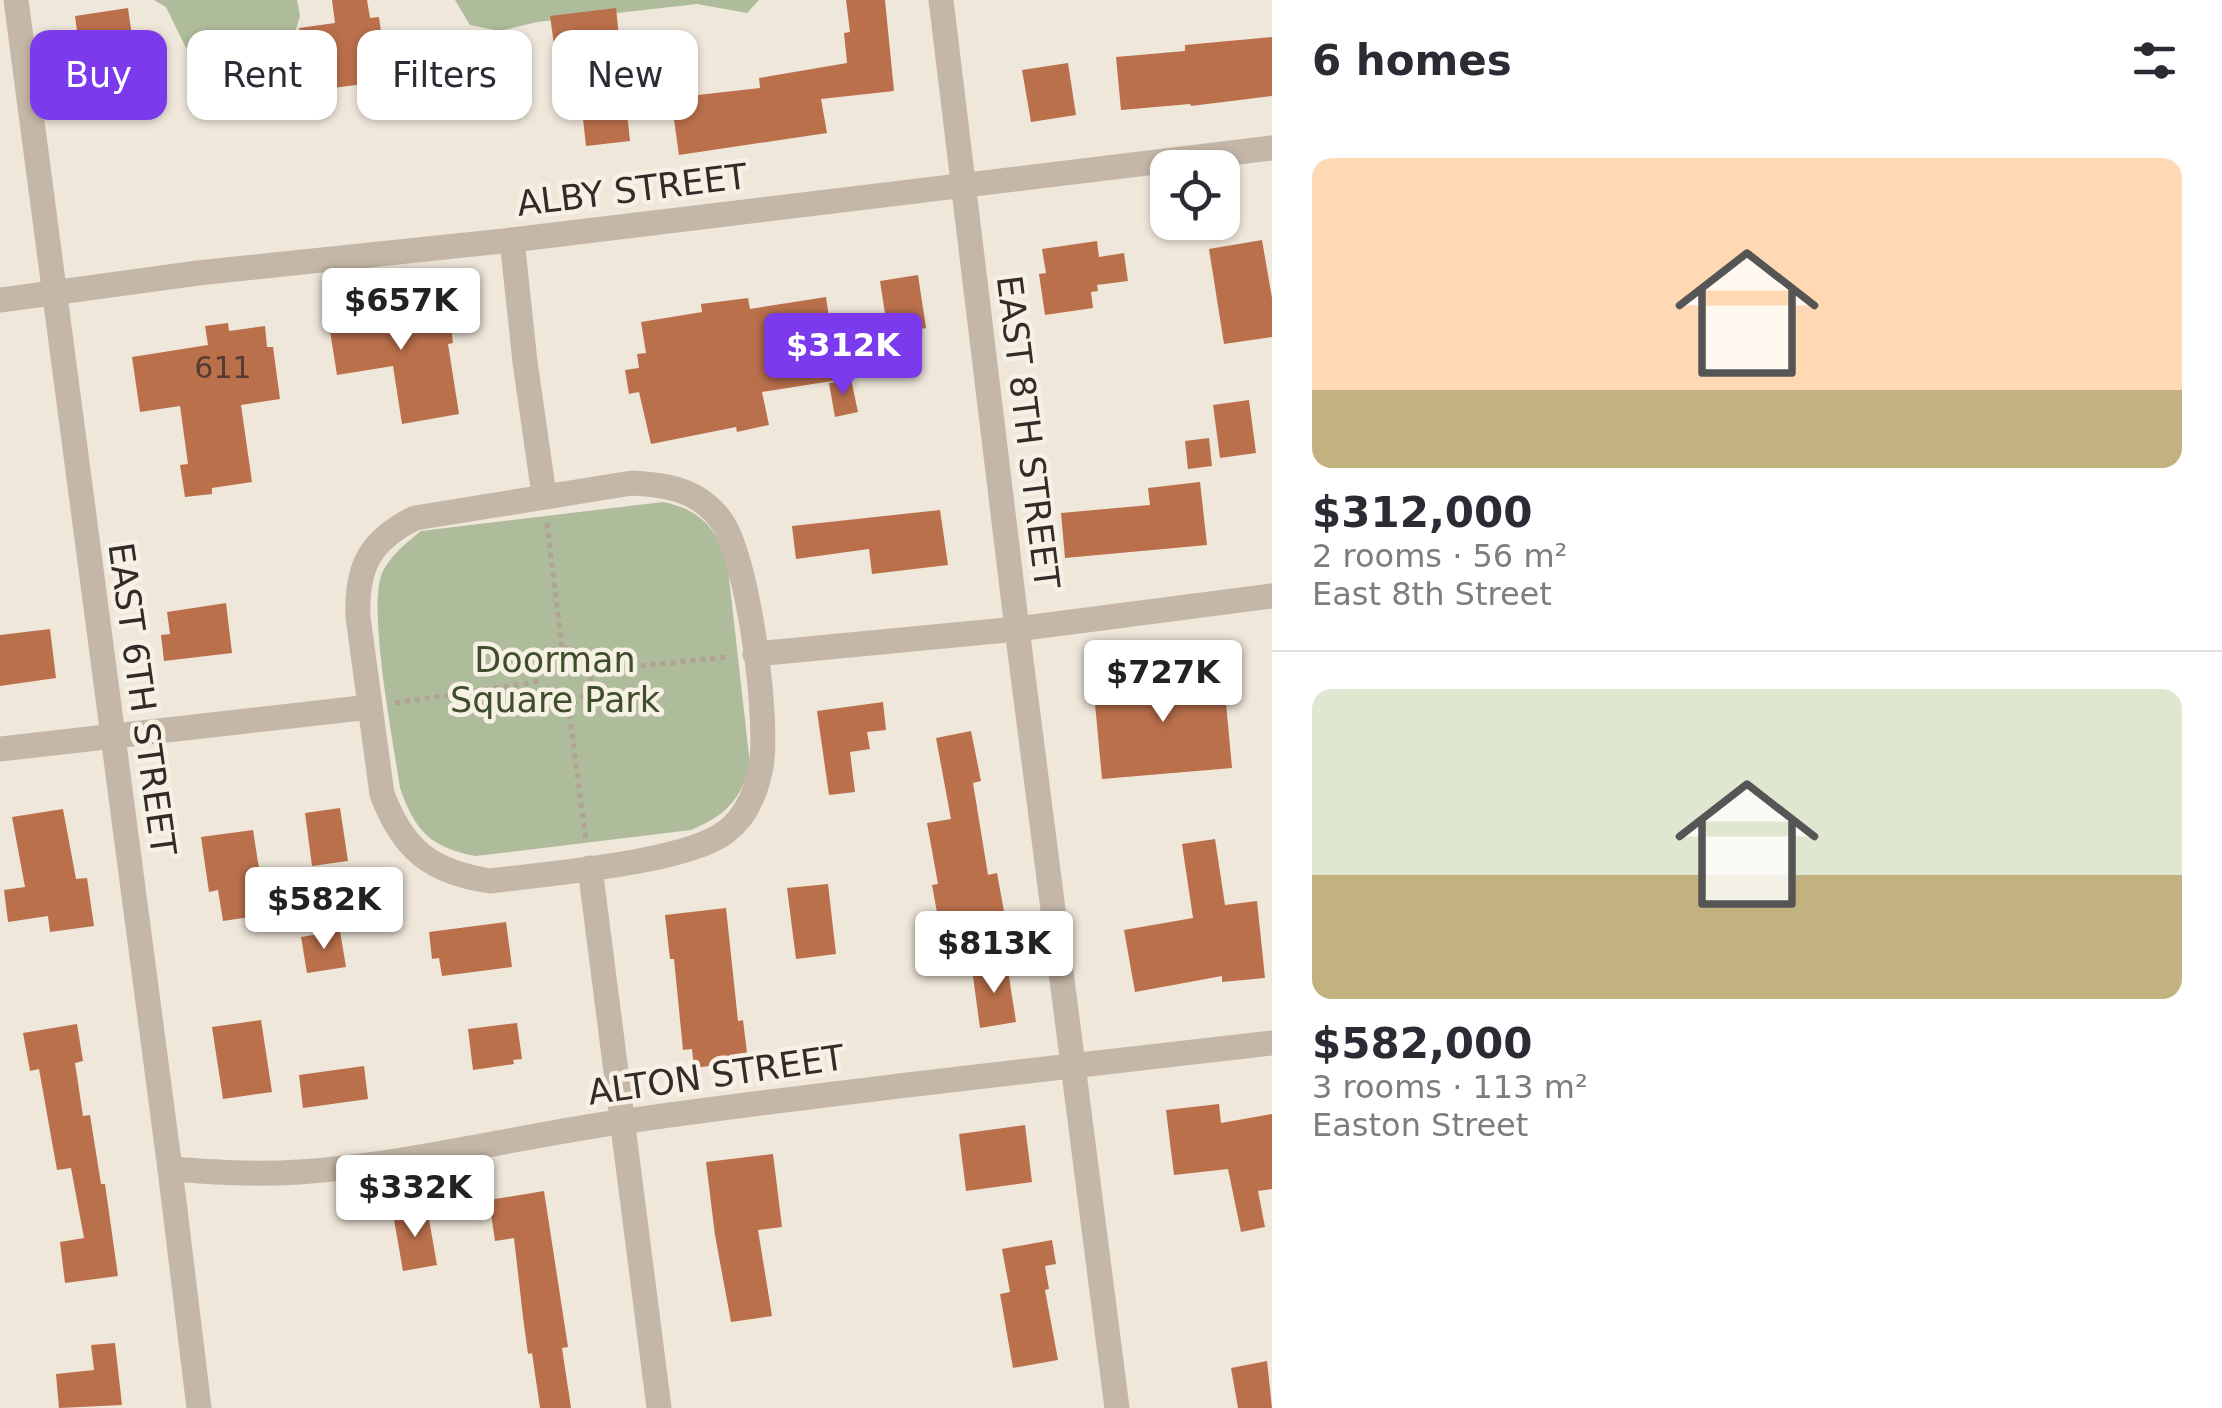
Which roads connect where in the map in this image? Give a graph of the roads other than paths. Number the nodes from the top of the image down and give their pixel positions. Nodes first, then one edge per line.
1 (16, 0) edge
2 (941, 0) edge
3 (1272, 148) edge
4 (962, 187) junction
5 (512, 240) junction
6 (54, 294) junction
7 (0, 300) edge
8 (544, 496) junction
9 (1272, 596) edge
10 (1017, 628) junction
11 (755, 654) junction
12 (370, 707) junction
13 (112, 736) junction
14 (0, 749) edge
15 (590, 868) junction
16 (1272, 1043) edge
17 (1074, 1066) junction
18 (621, 1121) junction
19 (170, 1169) junction
20 (199, 1408) edge
21 (659, 1408) edge
22 (1117, 1408) edge

1 - 6 street, EAST 6TH STREET
2 - 4 street, EAST 8TH STREET
3 - 4 street, ALBY STREET
4 - 5 street, ALBY STREET
4 - 10 street, EAST 8TH STREET
5 - 6 street, ALBY STREET
5 - 8 street
6 - 7 street, ALBY STREET
6 - 13 street, EAST 6TH STREET
8 - 11 street
8 - 12 street
9 - 10 street
10 - 11 street
10 - 17 street, EAST 8TH STREET
11 - 15 street
12 - 13 street
12 - 15 street
13 - 14 street
13 - 19 street, EAST 6TH STREET
15 - 18 street
16 - 17 street, ALTON STREET
17 - 18 street, ALTON STREET
17 - 22 street, EAST 8TH STREET
18 - 19 street, ALTON STREET
18 - 21 street
19 - 20 street, EAST 6TH STREET

